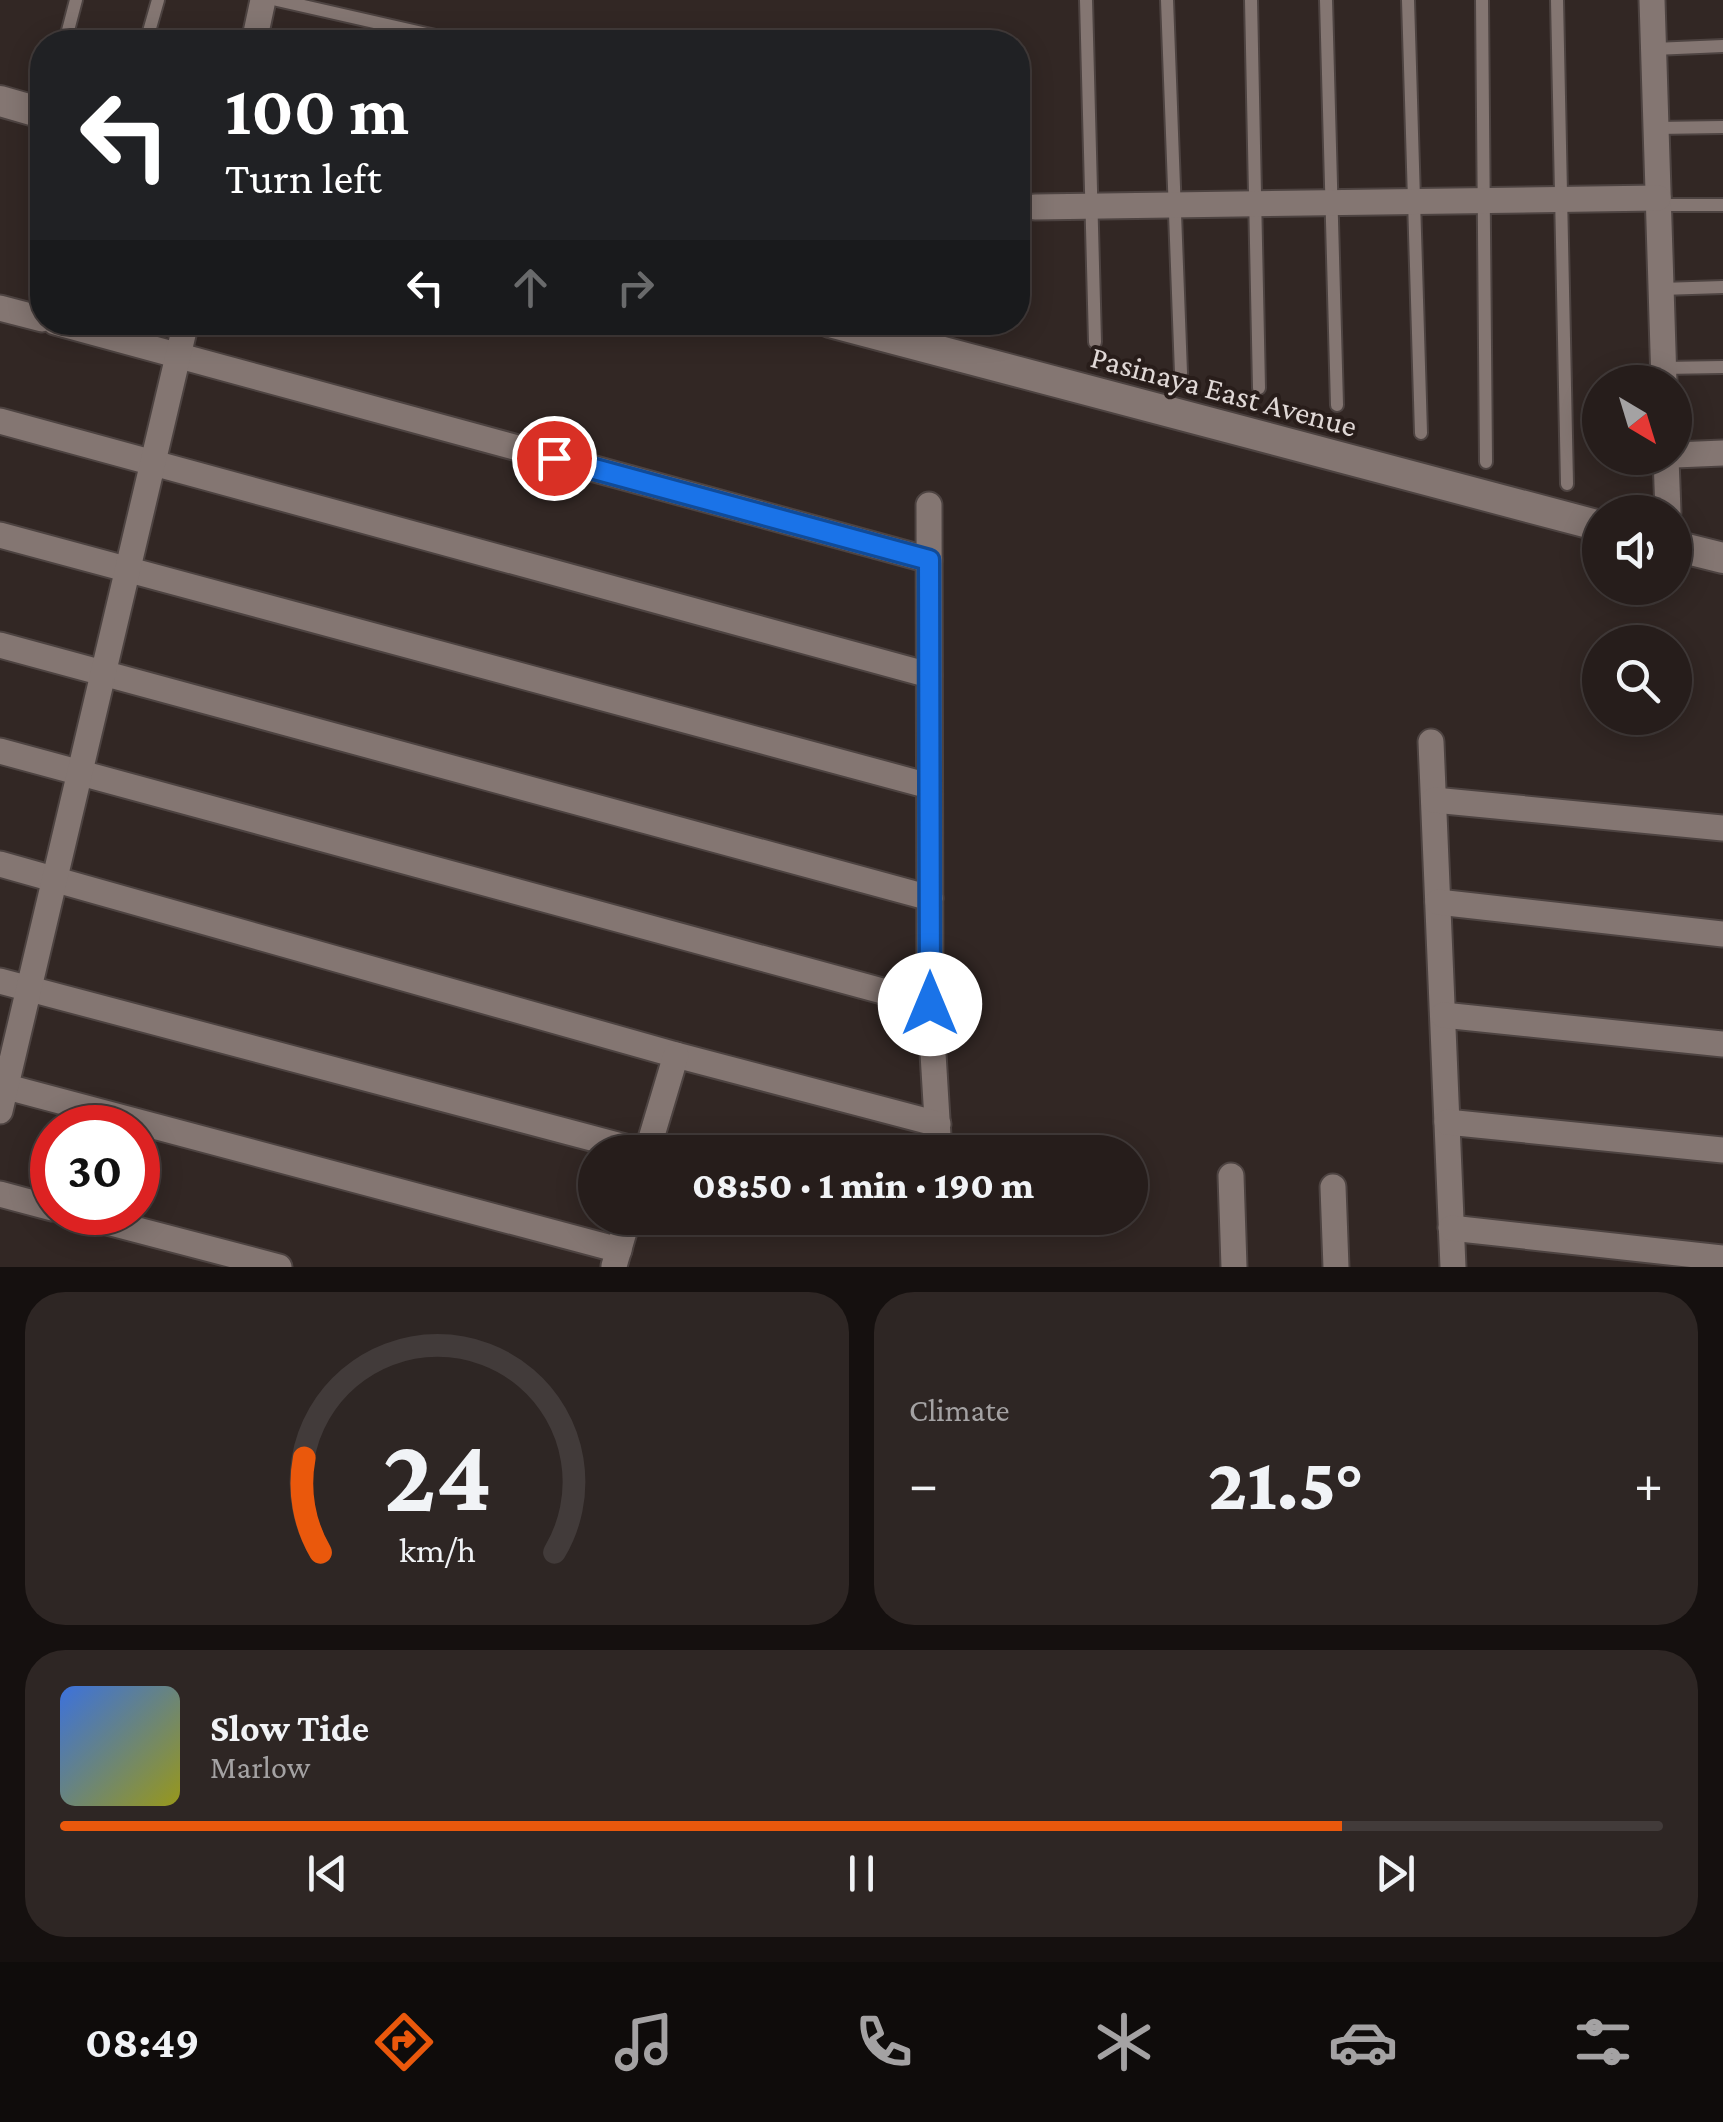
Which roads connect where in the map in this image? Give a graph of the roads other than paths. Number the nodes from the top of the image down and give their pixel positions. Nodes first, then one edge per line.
1 (76, 0) edge
2 (158, 0) edge
3 (264, 0) edge
4 (277, 0) edge
5 (1086, 0) edge
6 (1167, 0) edge
7 (1251, 0) edge
8 (1326, 0) edge
9 (1408, 0) edge
10 (1482, 0) edge
11 (1557, 0) edge
12 (1652, 0) edge
13 (68, 30) edge
14 (149, 30) edge
15 (257, 30) edge
16 (409, 30) edge
17 (1723, 46) edge
18 (1654, 48) junction
19 (0, 101) edge
20 (30, 109) edge
21 (1723, 127) edge
22 (1656, 128) junction
23 (1560, 199) junction
24 (1484, 200) junction
25 (1416, 201) junction
26 (1658, 201) junction
27 (1331, 202) junction
28 (1255, 204) junction
29 (1174, 205) junction
30 (1723, 205) edge
31 (1092, 206) junction
32 (1035, 207) dead end
33 (1723, 287) edge
34 (1661, 289) junction
35 (0, 308) edge
36 (30, 316) edge
37 (103, 335) edge
38 (183, 335) edge
39 (879, 335) edge
40 (1095, 342) dead end
41 (178, 355) junction
42 (1663, 365) edge
43 (1723, 367) edge
44 (1692, 372) edge
45 (1181, 373) dead end
46 (1259, 388) dead end
47 (1338, 405) dead end
48 (0, 420) edge
49 (1422, 432) dead end
50 (1723, 453) edge
51 (1692, 454) edge
52 (1486, 462) dead end
53 (153, 463) junction
54 (1567, 484) dead end
55 (928, 505) dead end
56 (1582, 521) edge
57 (0, 535) edge
58 (1692, 550) edge
59 (1723, 558) edge
60 (929, 560) junction
61 (128, 572) junction
62 (0, 644) edge
63 (103, 673) junction
64 (929, 675) junction
65 (1432, 742) dead end
66 (0, 751) edge
67 (80, 774) junction
68 (929, 786) junction
69 (1434, 800) junction
70 (1723, 828) edge
71 (0, 864) edge
72 (55, 879) junction
73 (930, 898) junction
74 (1438, 902) junction
75 (1723, 934) edge
76 (0, 981) edge
77 (29, 990) junction
78 (930, 1004) junction
79 (1443, 1015) junction
80 (1723, 1044) edge
81 (676, 1056) junction
82 (2, 1094) edge
83 (1447, 1122) junction
84 (938, 1124) junction
85 (581, 1135) edge
86 (651, 1135) edge
87 (938, 1135) edge
88 (1723, 1150) edge
89 (1231, 1176) dead end
90 (1333, 1187) dead end
91 (0, 1194) edge
92 (30, 1202) edge
93 (1452, 1228) junction
94 (157, 1235) edge
95 (623, 1235) edge
96 (1723, 1258) edge
97 (616, 1259) edge
98 (279, 1267) edge
99 (1234, 1267) edge
100 (1336, 1267) edge
101 (1453, 1267) edge

1 - 13 lane
2 - 14 lane
3 - 15 street
4 - 16 lane
5 - 31 lane
6 - 29 lane
7 - 28 lane
8 - 27 lane
9 - 25 lane
10 - 24 lane
11 - 23 lane
12 - 18 street
17 - 18 lane
18 - 22 street
19 - 20 street
21 - 22 lane
22 - 26 street
23 - 24 street
23 - 26 street
23 - 54 lane
24 - 25 street
24 - 52 lane
25 - 27 street
25 - 49 lane
26 - 30 lane
26 - 34 street
27 - 28 street
27 - 47 lane
28 - 29 street
28 - 46 lane
29 - 31 street
29 - 45 lane
31 - 32 street
31 - 40 lane
33 - 34 lane
34 - 42 street
35 - 36 street
37 - 41 street
38 - 41 street
39 - 56 street, Pasinaya East Avenue
41 - 53 street
41 - 60 street
43 - 44 lane
48 - 53 street
50 - 51 street
53 - 61 street
53 - 64 street
55 - 60 street
57 - 61 street
58 - 59 street
60 - 64 street
61 - 63 street
61 - 68 street
62 - 63 street
63 - 67 street
63 - 73 street
64 - 68 street
65 - 69 street
66 - 67 street
67 - 72 street
67 - 78 street
68 - 73 street
69 - 70 street
69 - 74 street
71 - 72 street
72 - 77 street
72 - 81 street
73 - 78 street
74 - 75 street
74 - 79 street
76 - 77 street
77 - 82 street
77 - 85 street
78 - 84 street
79 - 80 street
79 - 83 street
81 - 84 street
81 - 86 street
82 - 97 street
83 - 88 street
83 - 93 street
84 - 87 street
89 - 99 street
90 - 100 street
91 - 92 street
93 - 96 street
93 - 101 street
94 - 98 street
95 - 97 street

